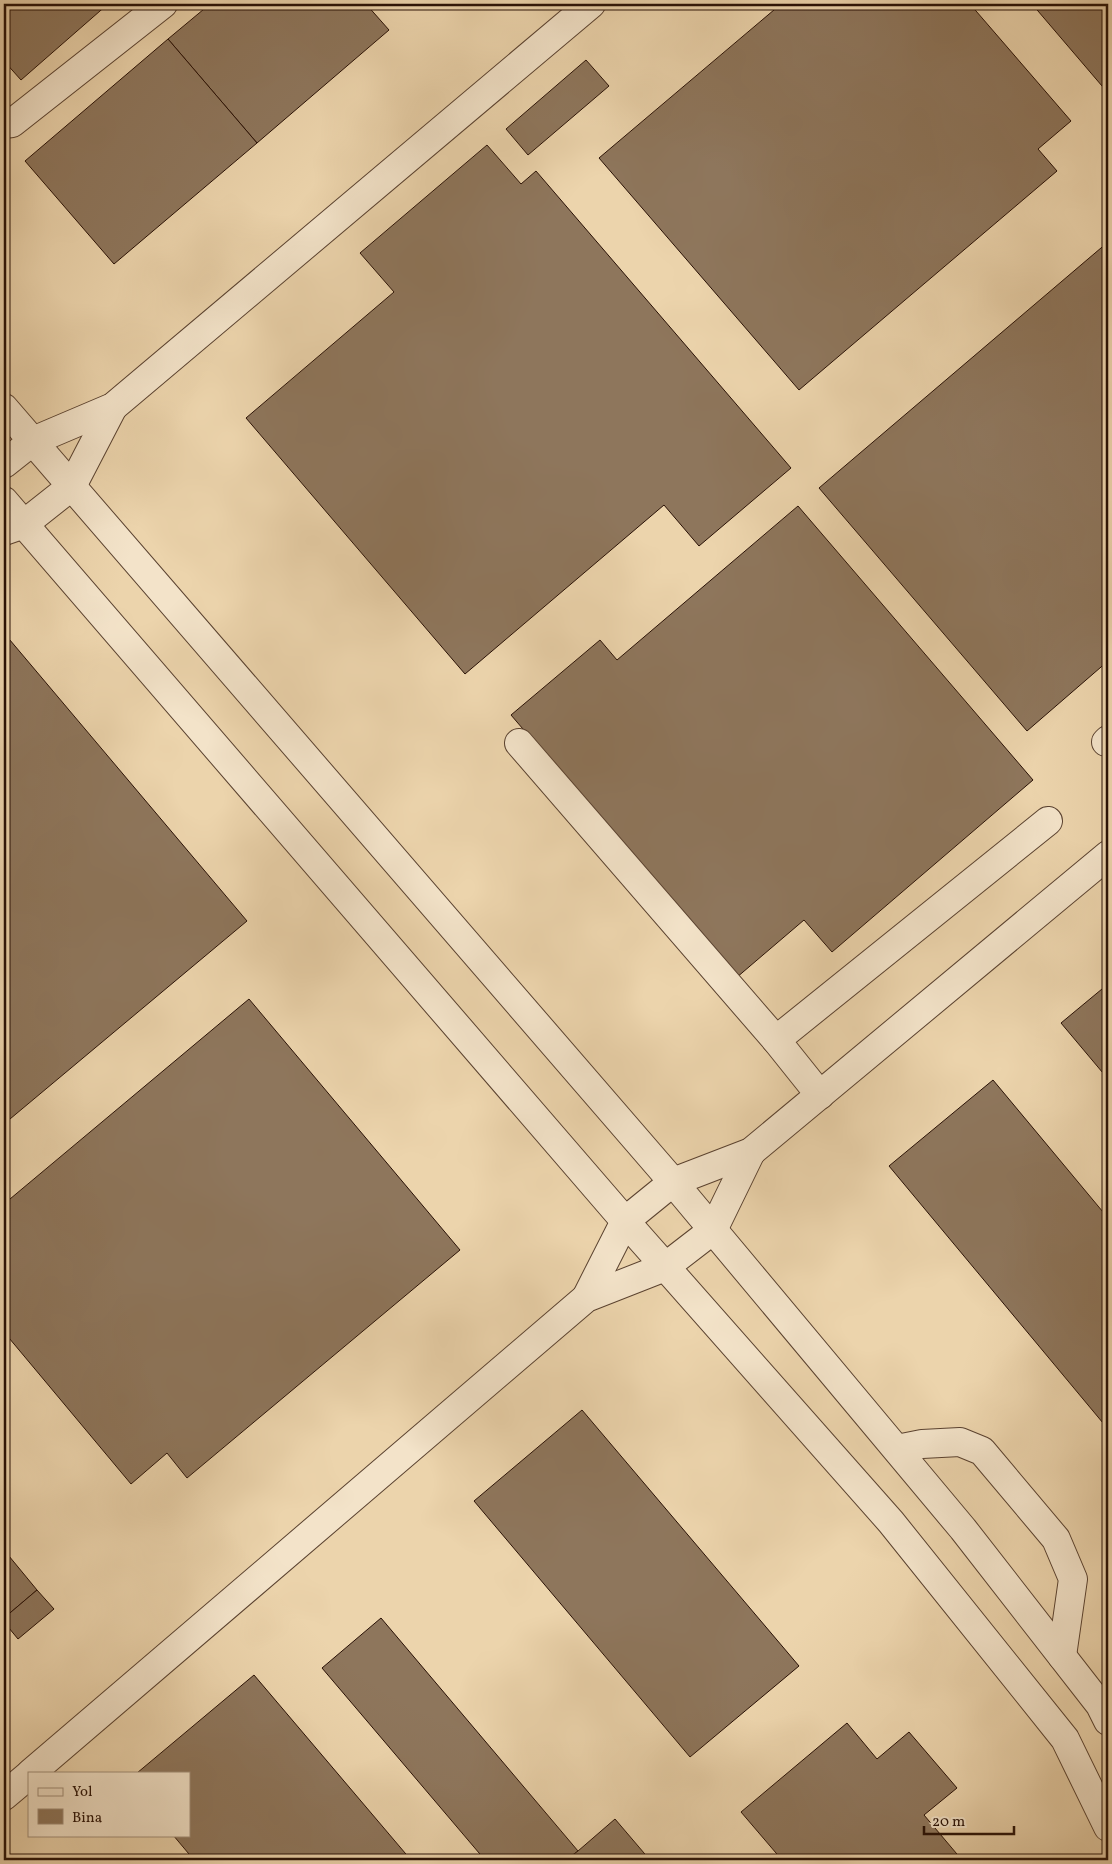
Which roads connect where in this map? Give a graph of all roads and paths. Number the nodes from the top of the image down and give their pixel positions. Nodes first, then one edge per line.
1 (163, 4) edge
2 (591, 4) edge
3 (4, 124) edge
4 (113, 407) junction
5 (4, 408) edge
6 (33, 441) junction
7 (4, 464) edge
8 (72, 486) junction
9 (4, 500) edge
10 (14, 528) edge
11 (520, 743) dead end
12 (1048, 821) dead end
13 (1108, 855) edge
14 (776, 1040) junction
15 (820, 1095) junction
16 (751, 1152) junction
17 (673, 1182) junction
18 (625, 1221) junction
19 (714, 1230) junction
20 (665, 1268) junction
21 (586, 1298) junction
22 (896, 1449) junction
23 (1062, 1656) junction
24 (1108, 1721) edge
25 (32, 1772) edge
26 (28, 1776) edge
27 (4, 1796) edge
28 (1108, 1827) edge

1 - 3 street
2 - 4 street
4 - 6 street
4 - 8 street
5 - 6 street
6 - 7 street
6 - 8 street
8 - 10 street
8 - 17 street
9 - 10 street
10 - 18 street
11 - 14 street
12 - 14 street
13 - 15 street
14 - 15 street
15 - 16 street
16 - 17 street
16 - 19 street
17 - 18 street
17 - 19 street
18 - 20 street
18 - 21 street
19 - 20 street
19 - 22 street
20 - 21 street
20 - 28 street
21 - 25 street
22 - 23 street
22 - 23 street
23 - 24 street
26 - 27 street

